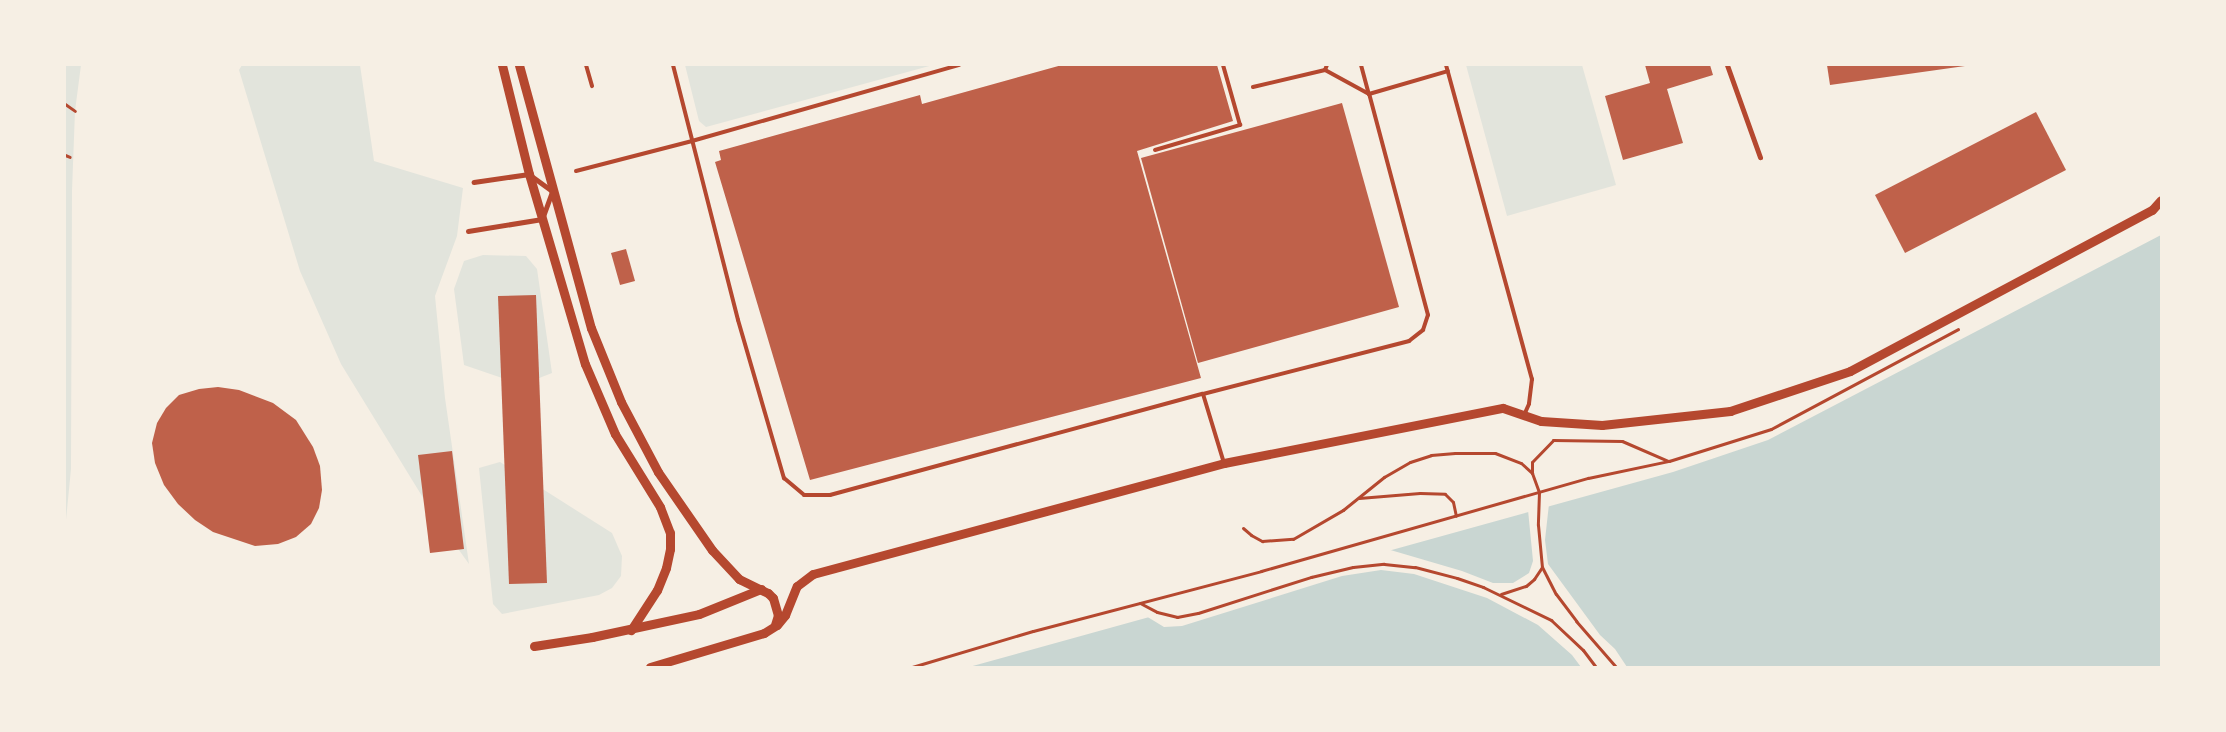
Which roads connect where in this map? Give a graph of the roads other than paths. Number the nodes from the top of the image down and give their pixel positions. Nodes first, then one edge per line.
1 (502, 65) edge
2 (519, 65) edge
3 (586, 65) edge
4 (673, 65) edge
5 (958, 65) edge
6 (1223, 65) edge
7 (1327, 65) edge
8 (1361, 65) edge
9 (1446, 65) edge
10 (1727, 65) edge
11 (1325, 70) junction
12 (1448, 71) junction
13 (592, 86) dead end
14 (1252, 87) dead end
15 (1369, 94) junction
16 (692, 140) junction
17 (1155, 150) dead end
18 (1760, 157) dead end
19 (576, 170) dead end
20 (529, 174) junction
21 (474, 182) dead end
22 (552, 191) junction
23 (2161, 200) edge
24 (542, 220) junction
25 (468, 231) dead end
26 (1203, 394) junction
27 (1524, 415) junction
28 (1224, 463) junction
29 (761, 589) junction
30 (773, 627) junction
31 (631, 630) junction
32 (534, 646) dead end
33 (650, 667) edge

1 - 20 street
2 - 22 street
3 - 13 lane
4 - 16 lane
5 - 16 lane
6 - 17 lane
7 - 11 lane
8 - 15 lane
9 - 12 lane
10 - 18 street
11 - 14 lane
11 - 15 lane
12 - 15 lane
12 - 27 lane
15 - 26 lane
16 - 19 lane
16 - 26 lane
20 - 21 street
20 - 22 street
20 - 24 street
22 - 24 street
22 - 29 street
23 - 27 street
24 - 25 street
24 - 31 street
26 - 28 lane
27 - 28 street
28 - 30 street
29 - 30 street
29 - 31 street
30 - 33 street
31 - 32 street

